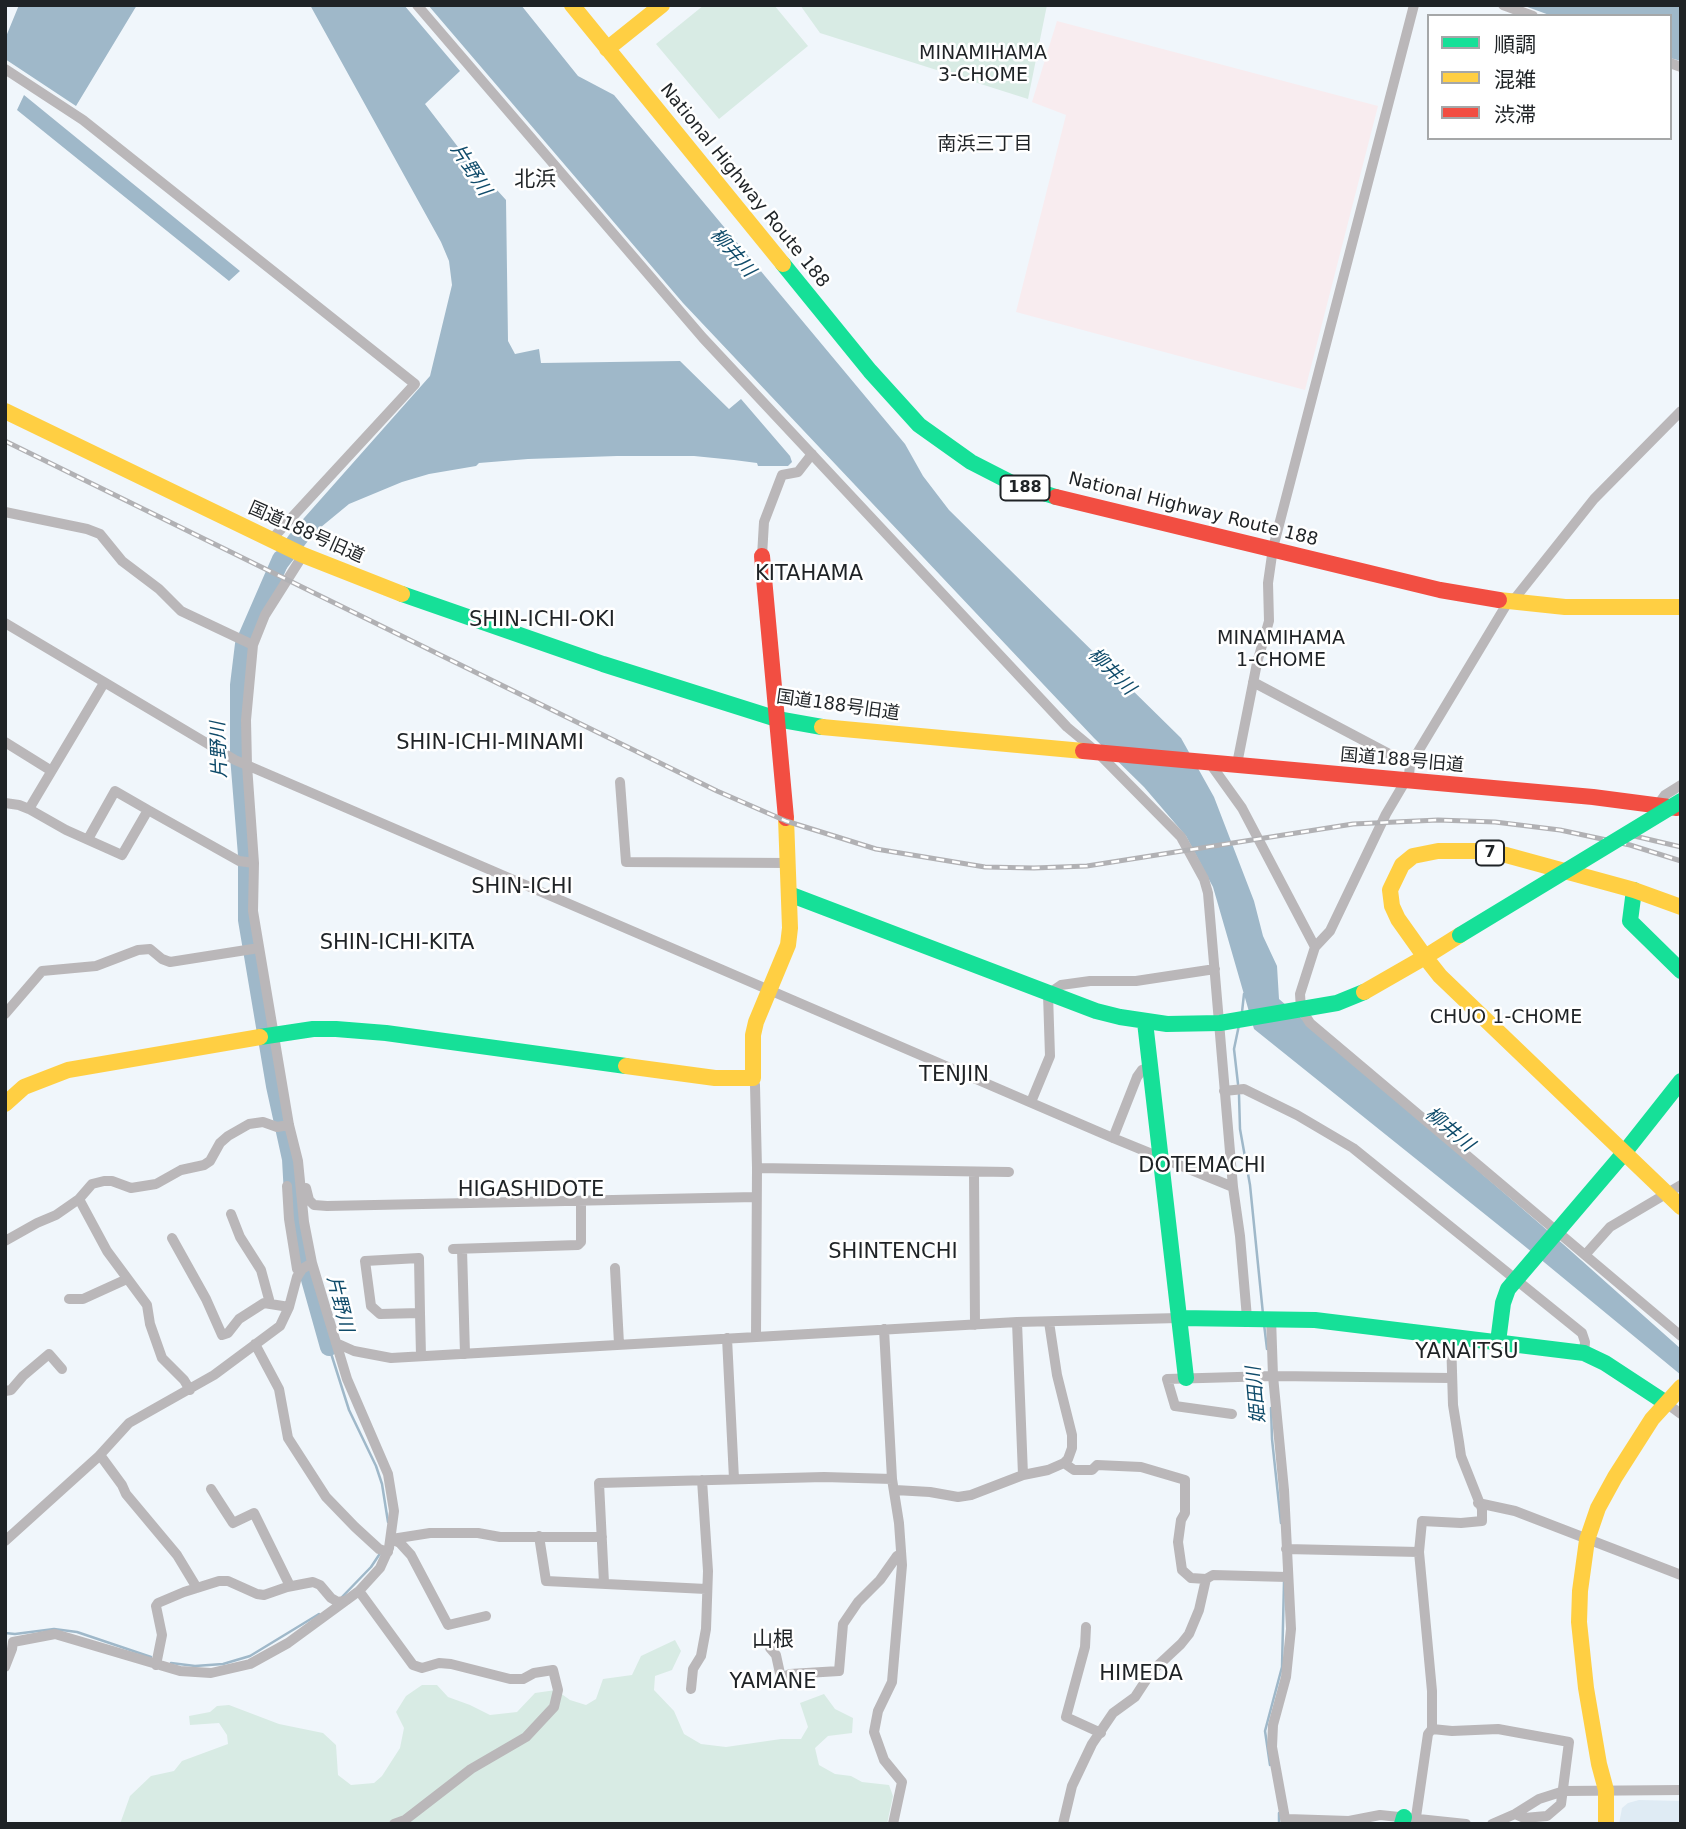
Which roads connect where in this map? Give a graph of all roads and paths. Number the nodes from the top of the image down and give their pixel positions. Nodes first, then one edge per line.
1 (417, 5) edge
2 (572, 5) edge
3 (662, 5) edge
4 (1414, 5) edge
5 (1503, 5) edge
6 (1528, 14) edge
7 (607, 49) junction
8 (5, 69) edge
9 (5, 411) edge
10 (1681, 411) edge
11 (812, 454) junction
12 (5, 512) edge
13 (273, 541) junction
14 (1273, 548) junction
15 (300, 554) junction
16 (762, 556) joint
17 (1508, 602) junction
18 (1681, 607) edge
19 (5, 624) edge
20 (248, 643) junction
21 (1254, 682) junction
22 (104, 683) junction
23 (778, 719) junction
24 (5, 742) edge
25 (1102, 752) junction
26 (1205, 761) junction
27 (242, 763) junction
28 (1237, 764) junction
29 (51, 770) junction
30 (1408, 773) junction
31 (620, 782) dead end
32 (1681, 785) edge
33 (1681, 801) edge
34 (5, 803) edge
35 (1657, 806) junction
36 (29, 809) junction
37 (1681, 809) edge
38 (148, 810) junction
39 (88, 839) junction
40 (250, 863) junction
41 (789, 863) junction
42 (1634, 890) junction
43 (789, 894) junction
44 (1681, 907) edge
45 (1315, 947) junction
46 (259, 948) junction
47 (1425, 957) junction
48 (1215, 969) junction
49 (1681, 971) edge
50 (769, 989) junction
51 (1048, 994) junction
52 (1297, 1009) junction
53 (5, 1014) edge
54 (1145, 1022) junction
55 (1220, 1023) junction
56 (274, 1035) junction
57 (1150, 1068) junction
58 (753, 1078) junction
59 (1681, 1081) edge
60 (1226, 1091) junction
61 (1031, 1102) junction
62 (5, 1104) edge
63 (284, 1126) junction
64 (1113, 1138) junction
65 (1624, 1153) junction
66 (1160, 1158) junction
67 (757, 1168) junction
68 (299, 1169) junction
69 (974, 1171) junction
70 (1009, 1172) dead end
71 (287, 1186) dead end
72 (1233, 1187) junction
73 (1674, 1189) edge
74 (756, 1197) junction
75 (79, 1199) junction
76 (581, 1200) junction
77 (1681, 1207) edge
78 (231, 1214) dead end
79 (1554, 1236) junction
80 (172, 1238) dead end
81 (5, 1241) edge
82 (1585, 1255) junction
83 (306, 1267) junction
84 (615, 1268) dead end
85 (1522, 1274) junction
86 (127, 1279) junction
87 (69, 1299) dead end
88 (270, 1303) junction
89 (289, 1307) junction
90 (420, 1313) junction
91 (1179, 1318) junction
92 (1262, 1318) junction
93 (1017, 1322) junction
94 (1049, 1322) junction
95 (975, 1325) junction
96 (884, 1329) junction
97 (1681, 1336) edge
98 (756, 1337) junction
99 (727, 1338) junction
100 (1451, 1338) junction
101 (1498, 1342) junction
102 (336, 1343) junction
103 (256, 1344) junction
104 (619, 1344) junction
105 (1584, 1353) junction
106 (465, 1354) junction
107 (421, 1356) junction
108 (62, 1369) dead end
109 (1273, 1376) junction
110 (1186, 1378) junction
111 (1451, 1378) junction
112 (1680, 1387) edge
113 (190, 1390) junction
114 (5, 1391) edge
115 (1666, 1403) junction
116 (1231, 1413) dead end
117 (1681, 1414) edge
118 (100, 1455) junction
119 (1064, 1463) junction
120 (1023, 1475) junction
121 (734, 1479) junction
122 (702, 1480) junction
123 (893, 1485) junction
124 (211, 1489) dead end
125 (1478, 1503) junction
126 (539, 1536) junction
127 (602, 1537) junction
128 (392, 1539) junction
129 (1587, 1540) junction
130 (5, 1541) edge
131 (1286, 1549) junction
132 (384, 1551) junction
133 (1419, 1552) junction
134 (901, 1555) junction
135 (1681, 1575) edge
136 (1287, 1577) junction
137 (1206, 1579) junction
138 (604, 1583) junction
139 (290, 1586) junction
140 (197, 1588) junction
141 (706, 1589) junction
142 (359, 1591) junction
143 (344, 1601) junction
144 (486, 1616) dead end
145 (1086, 1627) dead end
146 (770, 1648) dead end
147 (157, 1662) junction
148 (5, 1667) edge
149 (691, 1689) dead end
150 (1432, 1729) junction
151 (1101, 1733) junction
152 (1606, 1790) junction
153 (1681, 1790) edge
154 (1564, 1791) junction
155 (1515, 1814) junction
156 (1407, 1819) edge
157 (1286, 1822) edge
158 (394, 1824) edge
159 (893, 1824) edge
160 (1062, 1824) edge
161 (1466, 1824) edge
162 (1492, 1824) edge
163 (1606, 1824) edge

1 - 11 street
2 - 7 main road, National Highway Route 188 / 188
3 - 7 main road
4 - 14 street
5 - 6 street
7 - 14 main road, National Highway Route 188 / 188
8 - 13 street
9 - 13 main road, 国道188号旧道
10 - 17 street
11 - 16 street
11 - 25 street
12 - 20 street
13 - 15 main road, 国道188号旧道
14 - 17 main road, National Highway Route 188 / 188
14 - 21 street
15 - 20 street
15 - 23 main road, 国道188号旧道
16 - 23 main road
17 - 18 main road, National Highway Route 188 / 188
17 - 30 street
19 - 22 street
20 - 27 street
21 - 28 street
21 - 30 street
22 - 27 street
22 - 29 street
23 - 25 main road, 国道188号旧道
23 - 41 main road
24 - 29 street
25 - 26 main road, 国道188号旧道
25 - 48 street
26 - 28 main road, 国道188号旧道
26 - 45 street
27 - 40 street
27 - 50 street
28 - 30 main road, 国道188号旧道
29 - 36 street
30 - 35 main road, 国道188号旧道
30 - 45 street
31 - 41 street
32 - 35 street
33 - 47 main road, bridge
34 - 36 street
35 - 37 main road, 国道188号旧道
36 - 39 street
38 - 39 street
38 - 39 street
38 - 40 street
40 - 46 street
41 - 43 main road
42 - 44 main road, 7
42 - 47 main road, 7
42 - 49 main road
43 - 50 main road
43 - 51 main road
45 - 52 street
46 - 53 street
46 - 56 street
47 - 52 main road
47 - 65 main road
48 - 51 street
48 - 55 street
50 - 58 main road
50 - 61 street
51 - 54 main road
51 - 61 street
52 - 55 main road
52 - 79 street
54 - 55 main road
54 - 57 main road
55 - 60 street
56 - 58 main road
56 - 62 main road
56 - 63 street
57 - 64 street
57 - 66 main road
58 - 67 street
59 - 65 main road
60 - 72 street
60 - 85 street
61 - 64 street
63 - 68 street
63 - 75 street
64 - 66 street
65 - 73 main road
65 - 79 main road
66 - 72 street
66 - 91 main road
67 - 69 street
67 - 74 street
68 - 76 street
68 - 83 street
69 - 70 street
69 - 95 street
71 - 83 street
72 - 92 street
73 - 77 main road
73 - 82 street
74 - 76 street
74 - 98 street
75 - 81 street
75 - 86 street
76 - 106 street
78 - 88 street
79 - 82 street
79 - 85 main road
80 - 88 street
82 - 97 street
83 - 89 street
83 - 102 street
84 - 104 street
85 - 101 main road
85 - 105 street
86 - 87 street
86 - 113 street
88 - 89 street
89 - 103 street
90 - 90 street
90 - 107 street
91 - 92 main road
91 - 94 street
91 - 110 main road
92 - 100 main road
92 - 109 street
93 - 94 street
93 - 95 street
93 - 120 street
94 - 119 street
95 - 96 street
96 - 98 street
96 - 123 street
98 - 99 street
99 - 104 street
99 - 121 street
100 - 101 main road
100 - 111 street
101 - 105 main road
102 - 107 street
102 - 128 street
103 - 113 street
103 - 132 street
104 - 106 street
105 - 115 main road
106 - 107 street
108 - 114 street
109 - 110 street
109 - 111 street
109 - 131 street
110 - 116 street
111 - 125 street
112 - 115 main road
113 - 118 street
115 - 117 street
115 - 129 main road
118 - 130 street
118 - 140 street
119 - 120 street
119 - 137 street
120 - 123 street
121 - 122 street
121 - 123 street
122 - 127 street
122 - 141 street
123 - 134 street
124 - 139 street
125 - 129 street
125 - 133 street
126 - 127 street
126 - 128 street
126 - 138 street
127 - 138 street
128 - 132 street
128 - 144 street
129 - 135 street
129 - 152 main road
131 - 133 street
131 - 136 street
132 - 142 street
133 - 150 street
134 - 146 street
134 - 159 street
136 - 137 street
136 - 157 street
137 - 151 street
138 - 141 street
139 - 140 street
139 - 143 street
140 - 147 street
141 - 149 street
142 - 143 street
142 - 158 street
143 - 147 street
145 - 151 street
147 - 148 street
150 - 154 street
150 - 156 street
151 - 160 street
152 - 153 street
152 - 154 street
152 - 163 main road
154 - 155 street
154 - 155 street
155 - 162 street
156 - 157 street
156 - 161 street

